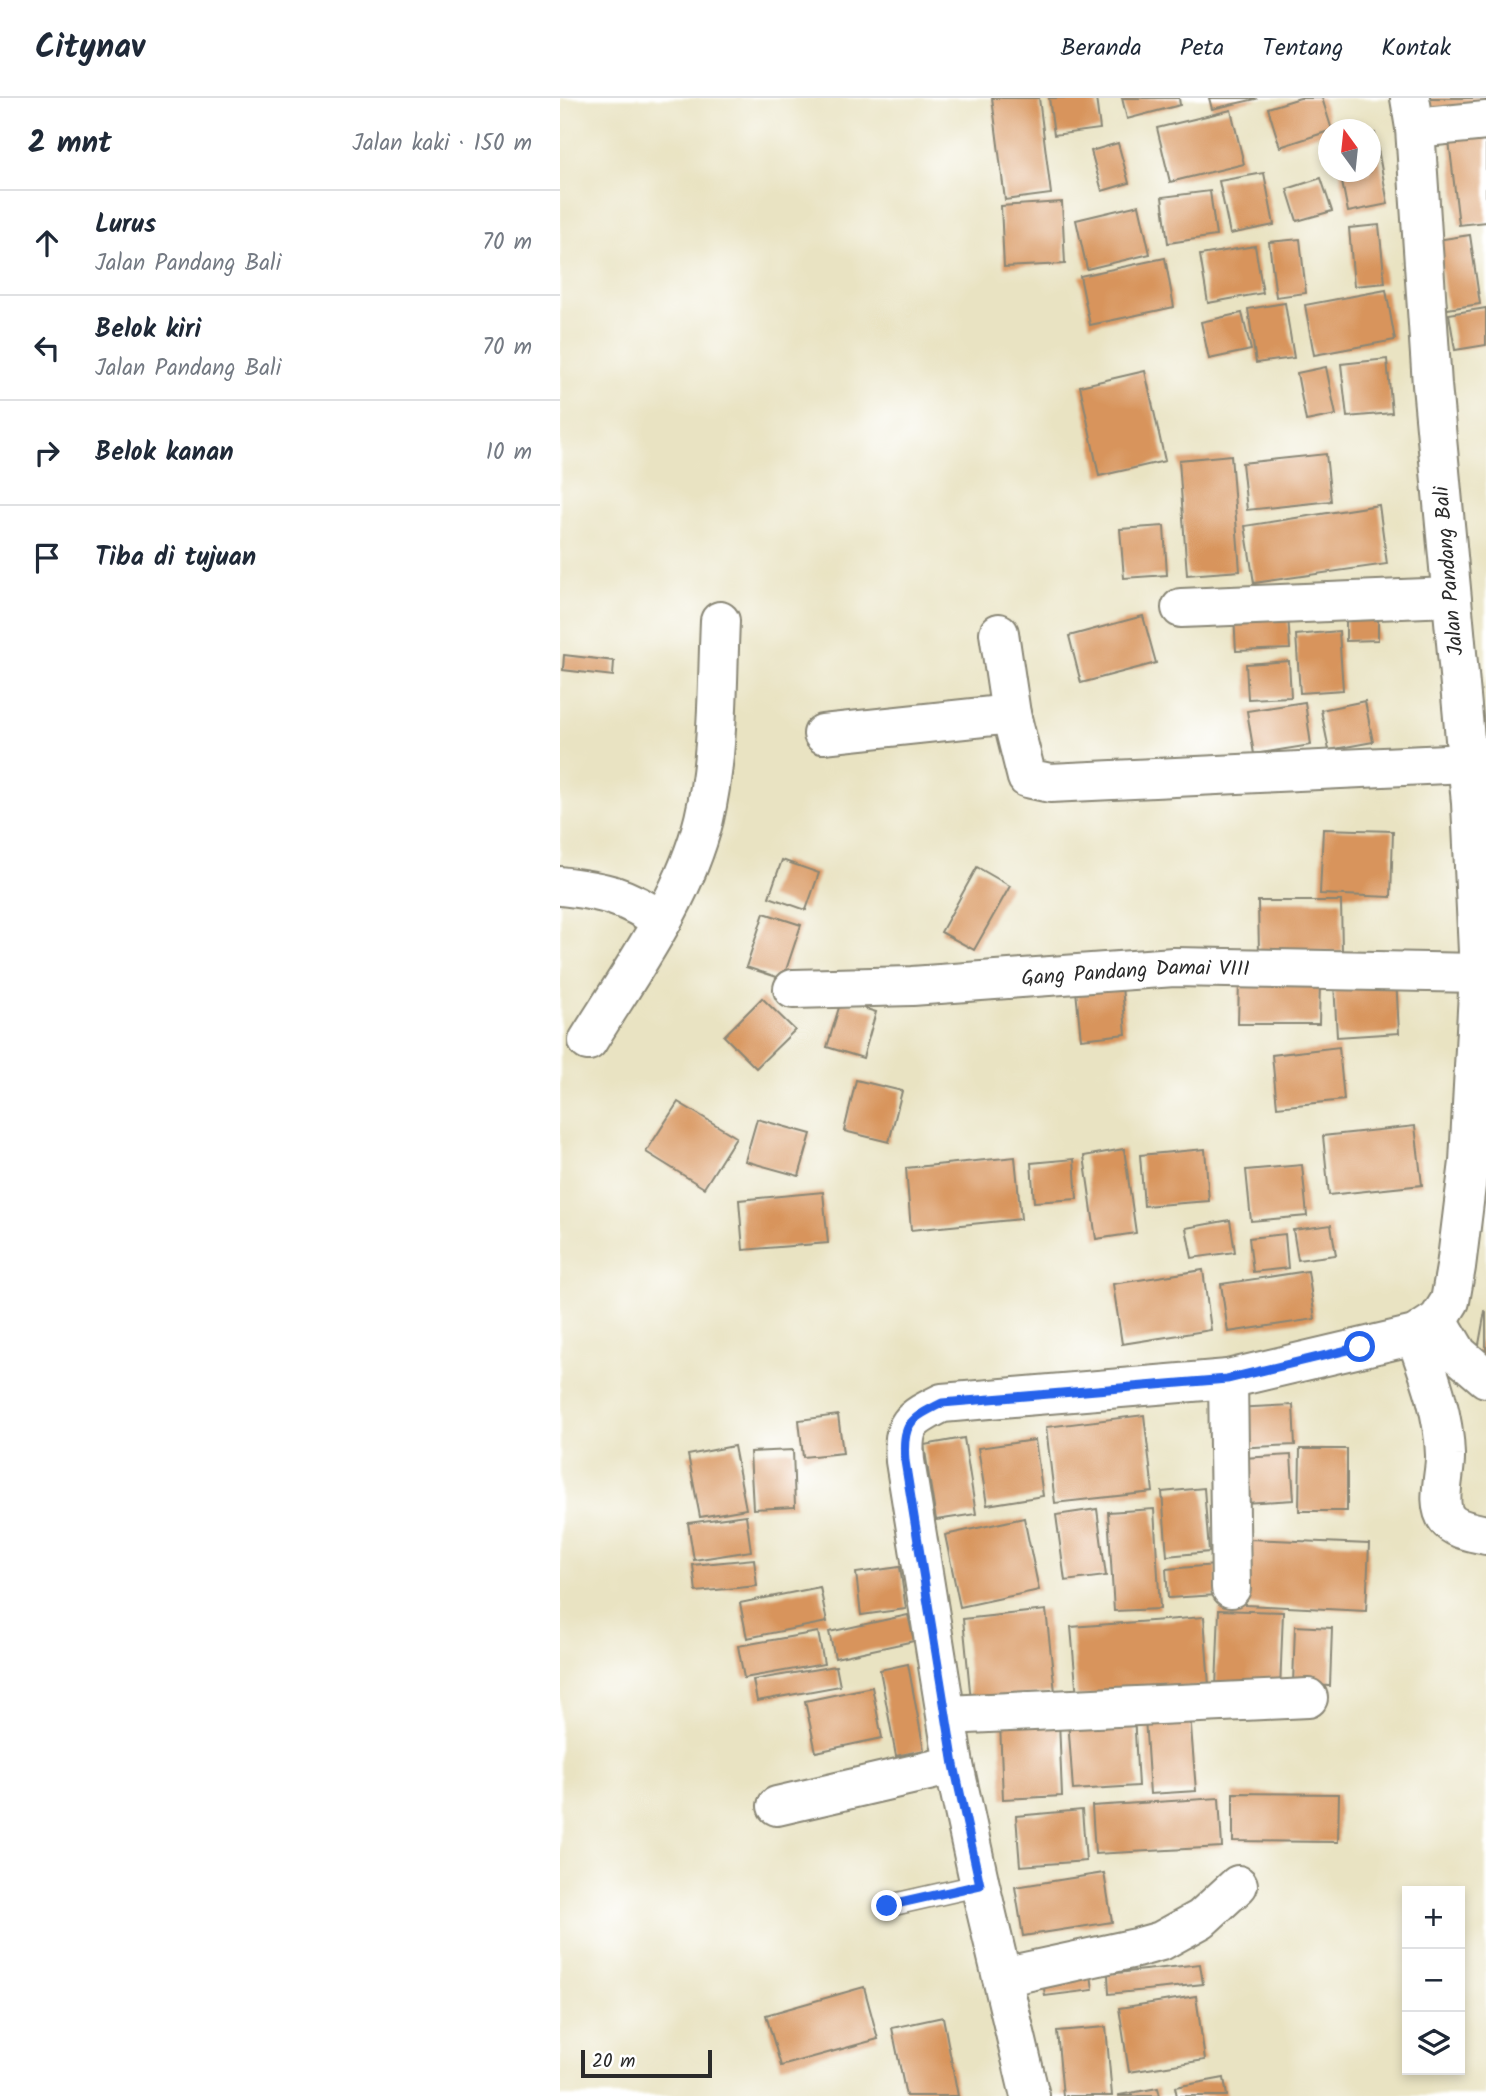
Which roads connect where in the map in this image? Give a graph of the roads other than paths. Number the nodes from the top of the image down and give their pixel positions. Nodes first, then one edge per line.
1 (1413, 113) edge
2 (1486, 121) edge
3 (1450, 597) junction
4 (1181, 608) dead end
5 (720, 621) dead end
6 (999, 633) dead end
7 (1011, 714) junction
8 (823, 734) dead end
9 (1467, 763) junction
10 (560, 886) edge
11 (662, 921) junction
12 (1479, 973) junction
13 (793, 989) dead end
14 (588, 1041) dead end
15 (1426, 1327) junction
16 (1486, 1378) edge
17 (1227, 1379) junction
18 (1486, 1535) edge
19 (1231, 1588) dead end
20 (1308, 1698) dead end
21 (947, 1714) junction
22 (954, 1765) junction
23 (777, 1805) dead end
24 (980, 1885) junction
25 (1238, 1885) dead end
26 (887, 1906) dead end
27 (1002, 1977) junction
28 (1030, 2096) edge

1 - 2 street
1 - 3 street, Jalan Pandang Bali
3 - 4 street
3 - 9 street, Jalan Pandang Bali
5 - 11 street
6 - 7 street
7 - 8 street
7 - 9 street
9 - 12 street, Jalan Pandang Bali
10 - 11 street
11 - 14 street
12 - 13 street, Gang Pandang Damai VIII
12 - 15 street, Jalan Pandang Bali
15 - 16 street
15 - 17 street
15 - 18 street
17 - 19 street
17 - 21 street
20 - 21 street
21 - 22 street
22 - 23 street
22 - 24 street
24 - 26 lane
24 - 27 street
25 - 27 street
27 - 28 street

